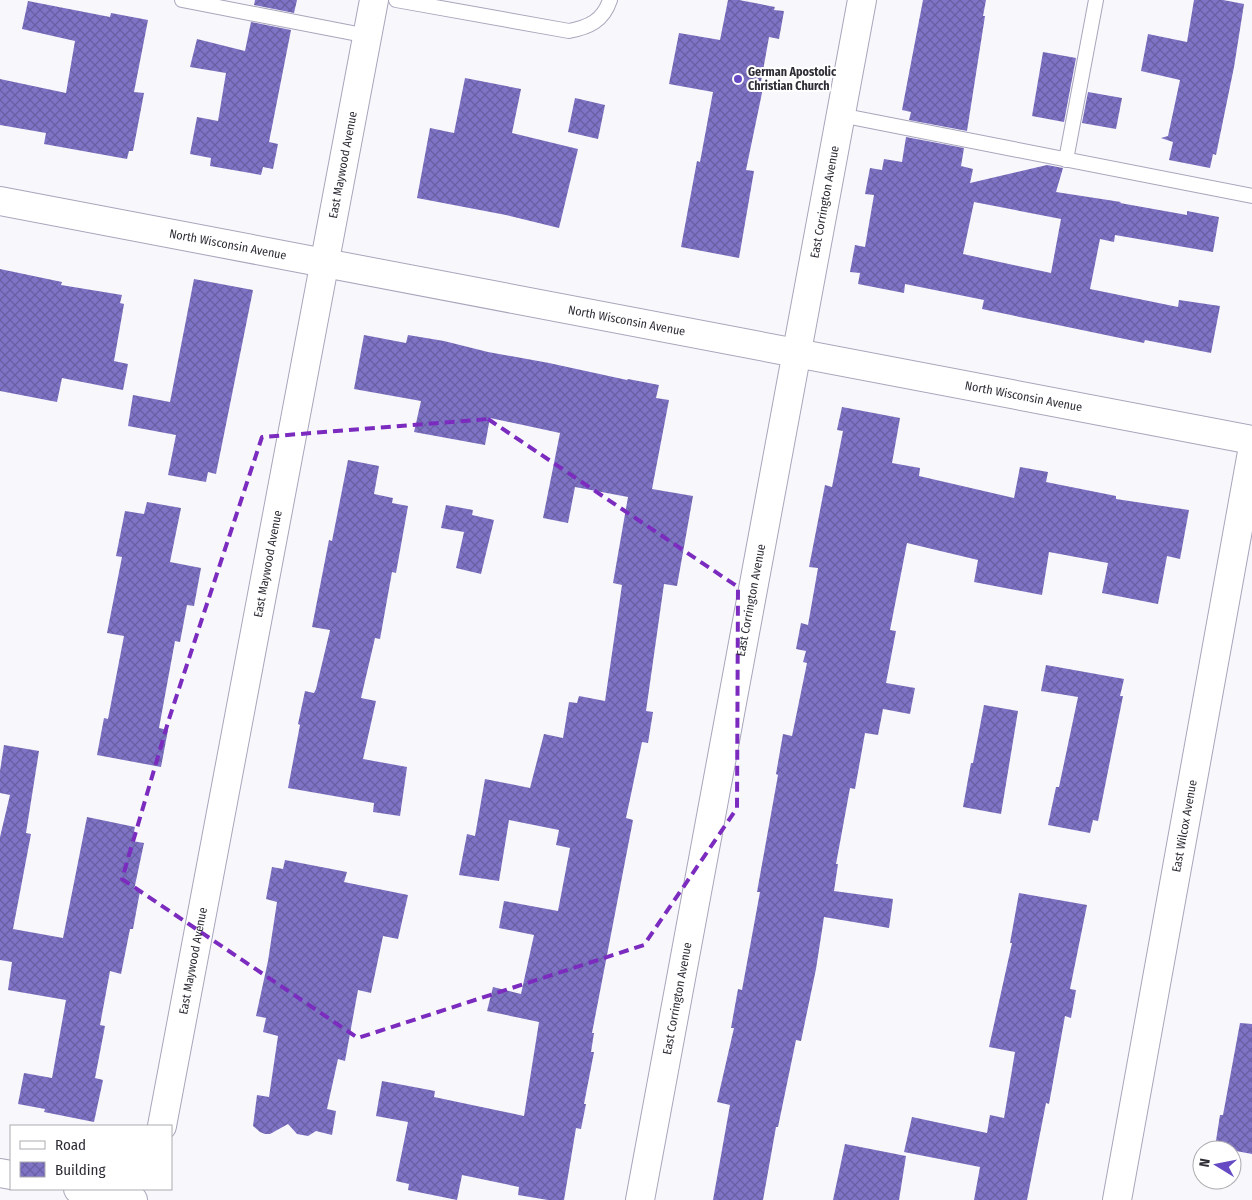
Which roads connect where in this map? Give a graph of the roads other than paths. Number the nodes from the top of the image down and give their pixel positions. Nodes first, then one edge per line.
1 (182, 0) edge
2 (374, 0) edge
3 (396, 0) edge
4 (610, 0) edge
5 (862, 0) edge
6 (1096, 0) edge
7 (368, 36) junction
8 (840, 115) junction
9 (1066, 160) junction
10 (1252, 196) edge
11 (0, 201) edge
12 (325, 262) junction
13 (796, 352) junction
14 (1252, 440) edge
15 (1252, 452) edge
16 (162, 1125) edge
17 (83, 1190) edge
18 (133, 1200) edge
19 (640, 1200) edge
20 (1117, 1200) edge

1 - 7 lane
2 - 7 street, East Maywood Avenue
3 - 4 lane
5 - 8 street, East Corrington Avenue
6 - 9 lane
7 - 12 street, East Maywood Avenue
8 - 9 lane
8 - 13 street, East Corrington Avenue
9 - 10 lane
11 - 12 street, North Wisconsin Avenue
12 - 13 street, North Wisconsin Avenue
12 - 16 street, East Maywood Avenue
13 - 14 street, North Wisconsin Avenue
13 - 19 street, East Corrington Avenue
15 - 20 street, East Wilcox Avenue
17 - 18 street

